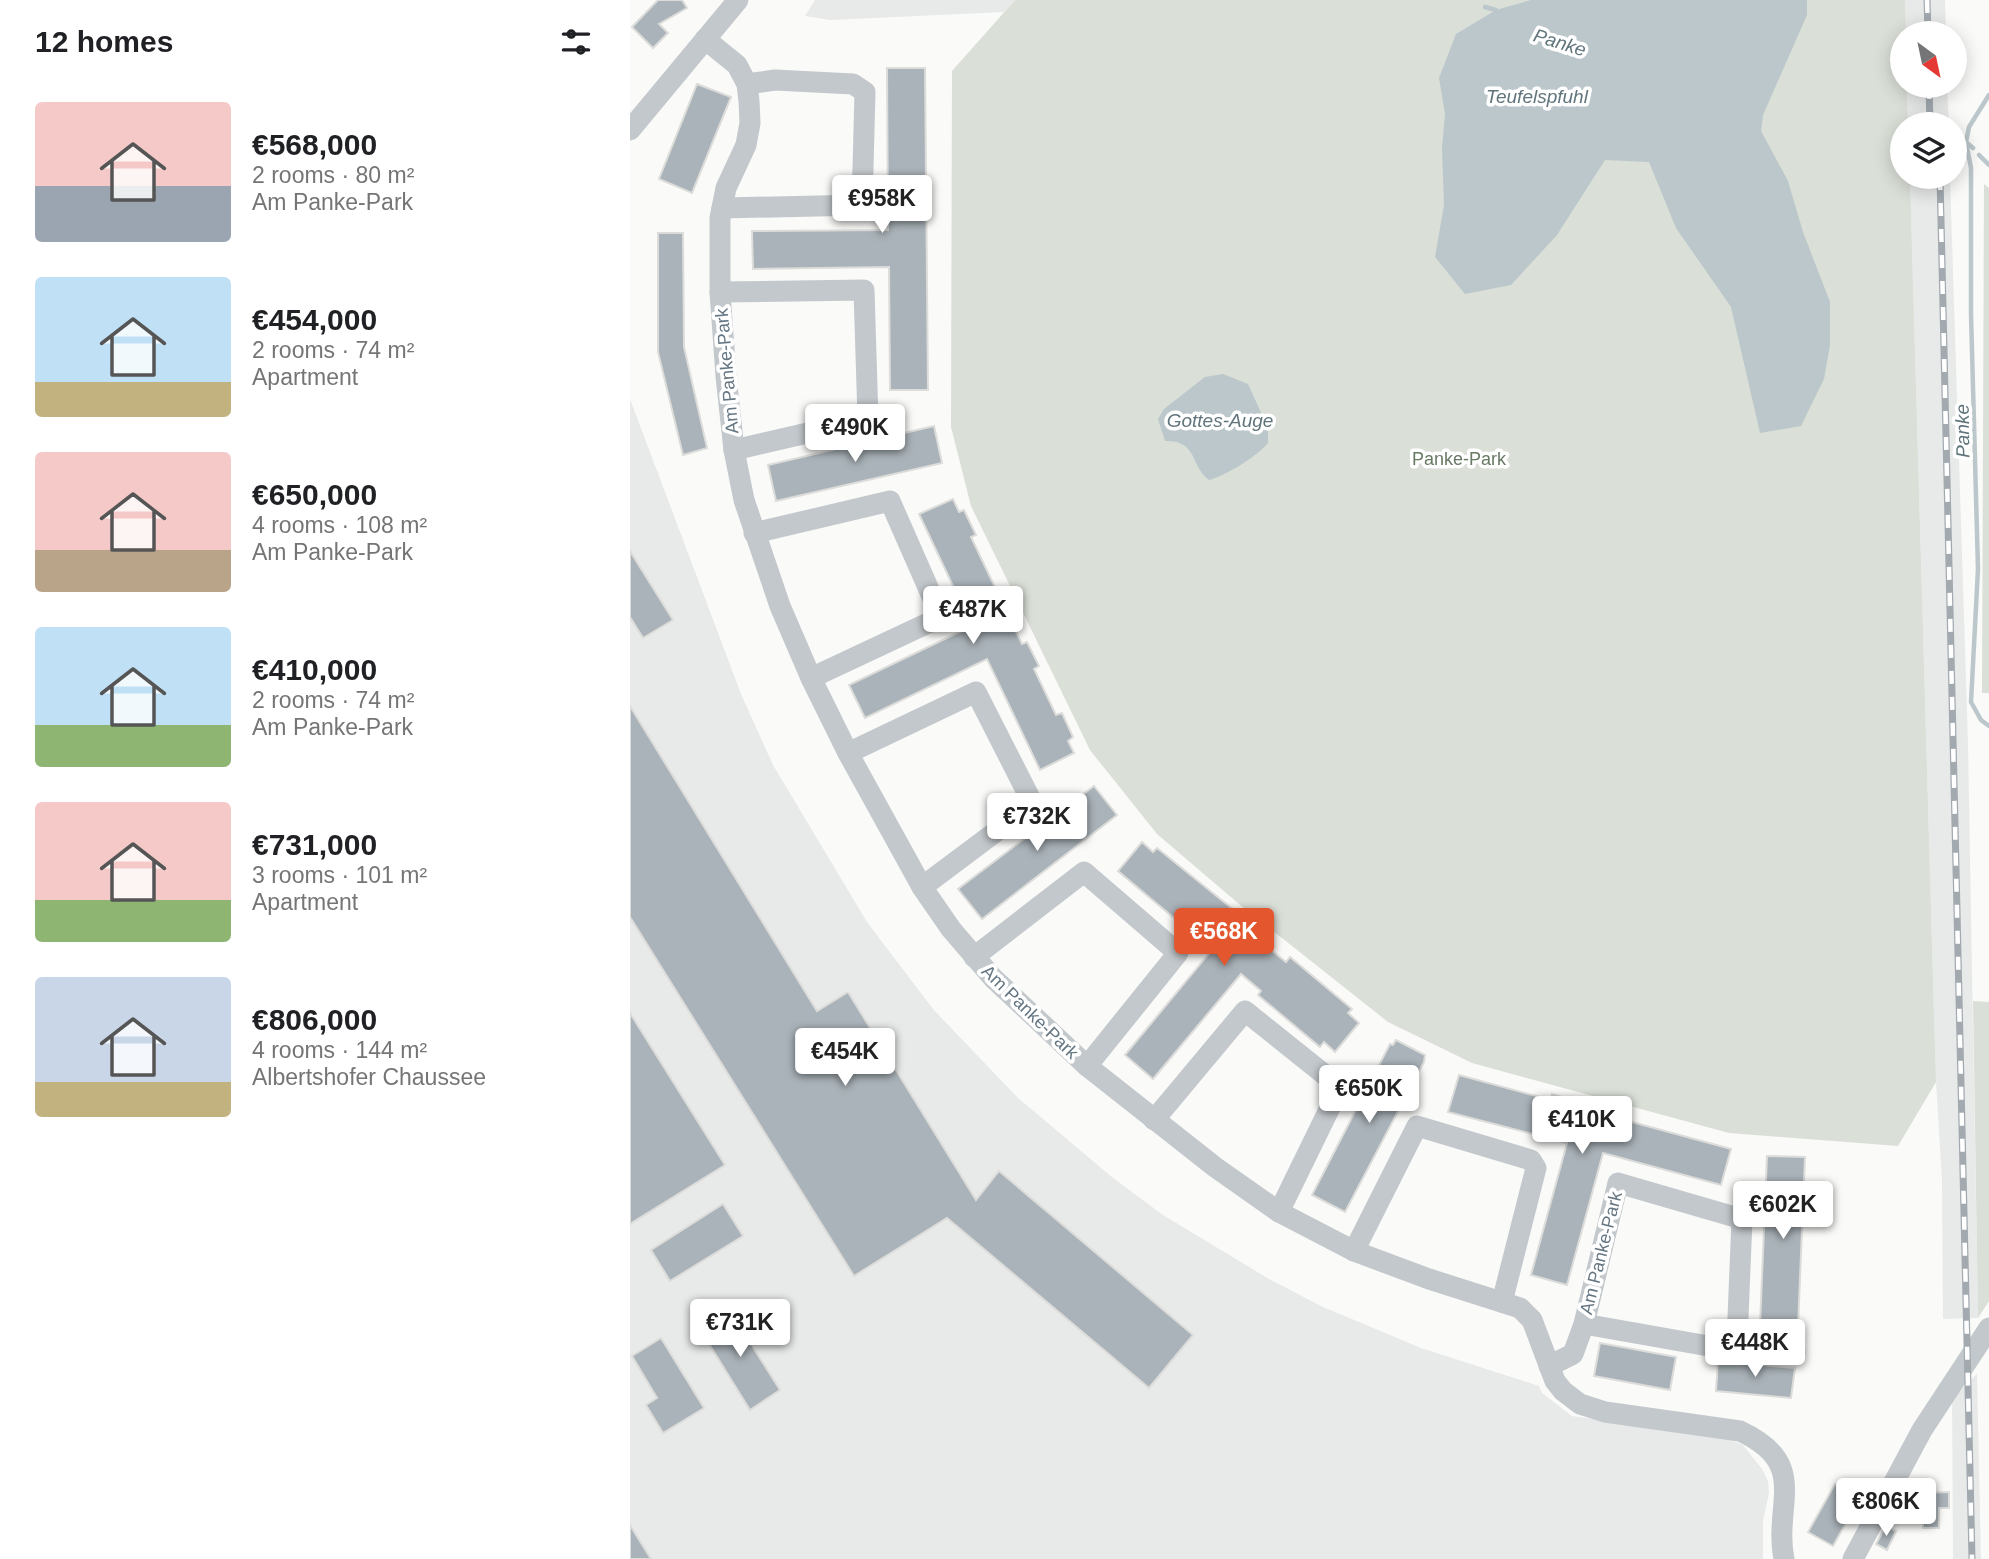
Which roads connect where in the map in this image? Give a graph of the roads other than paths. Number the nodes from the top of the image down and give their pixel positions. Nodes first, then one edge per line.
1 (738, 0) edge
2 (705, 39) junction
3 (747, 84) junction
4 (630, 130) edge
5 (722, 208) junction
6 (720, 292) junction
7 (734, 450) junction
8 (754, 533) junction
9 (811, 678) junction
10 (848, 753) junction
11 (922, 887) junction
12 (974, 957) junction
13 (1087, 1066) junction
14 (1154, 1120) junction
15 (1279, 1212) junction
16 (1354, 1251) junction
17 (1502, 1302) junction
18 (1584, 1324) junction
19 (1989, 1328) edge
20 (1737, 1342) junction
21 (1794, 1352) dead end
22 (1549, 1366) junction
23 (1784, 1559) edge
24 (1853, 1559) edge

1 - 2 street
2 - 3 street
2 - 4 street
3 - 5 street, Am Panke-Park
3 - 5 street
5 - 6 street, Am Panke-Park
6 - 7 street, Am Panke-Park
6 - 7 street, Am Panke-Park
7 - 8 street, Am Panke-Park
8 - 9 street, Am Panke-Park
8 - 9 street
9 - 10 street, Am Panke-Park
10 - 11 street, Am Panke-Park
10 - 11 street
11 - 12 street, Am Panke-Park
12 - 13 street, Am Panke-Park
12 - 13 street, Am Panke-Park
13 - 14 street, Am Panke-Park
14 - 15 street, Am Panke-Park
14 - 15 street
15 - 16 street, Am Panke-Park
16 - 17 street, Am Panke-Park
16 - 17 street
17 - 22 street, Am Panke-Park
18 - 20 street, Am Panke-Park
18 - 20 street, Am Panke-Park
18 - 22 street, Am Panke-Park
19 - 24 street
20 - 21 street, Am Panke-Park
22 - 23 street, Am Panke-Park

